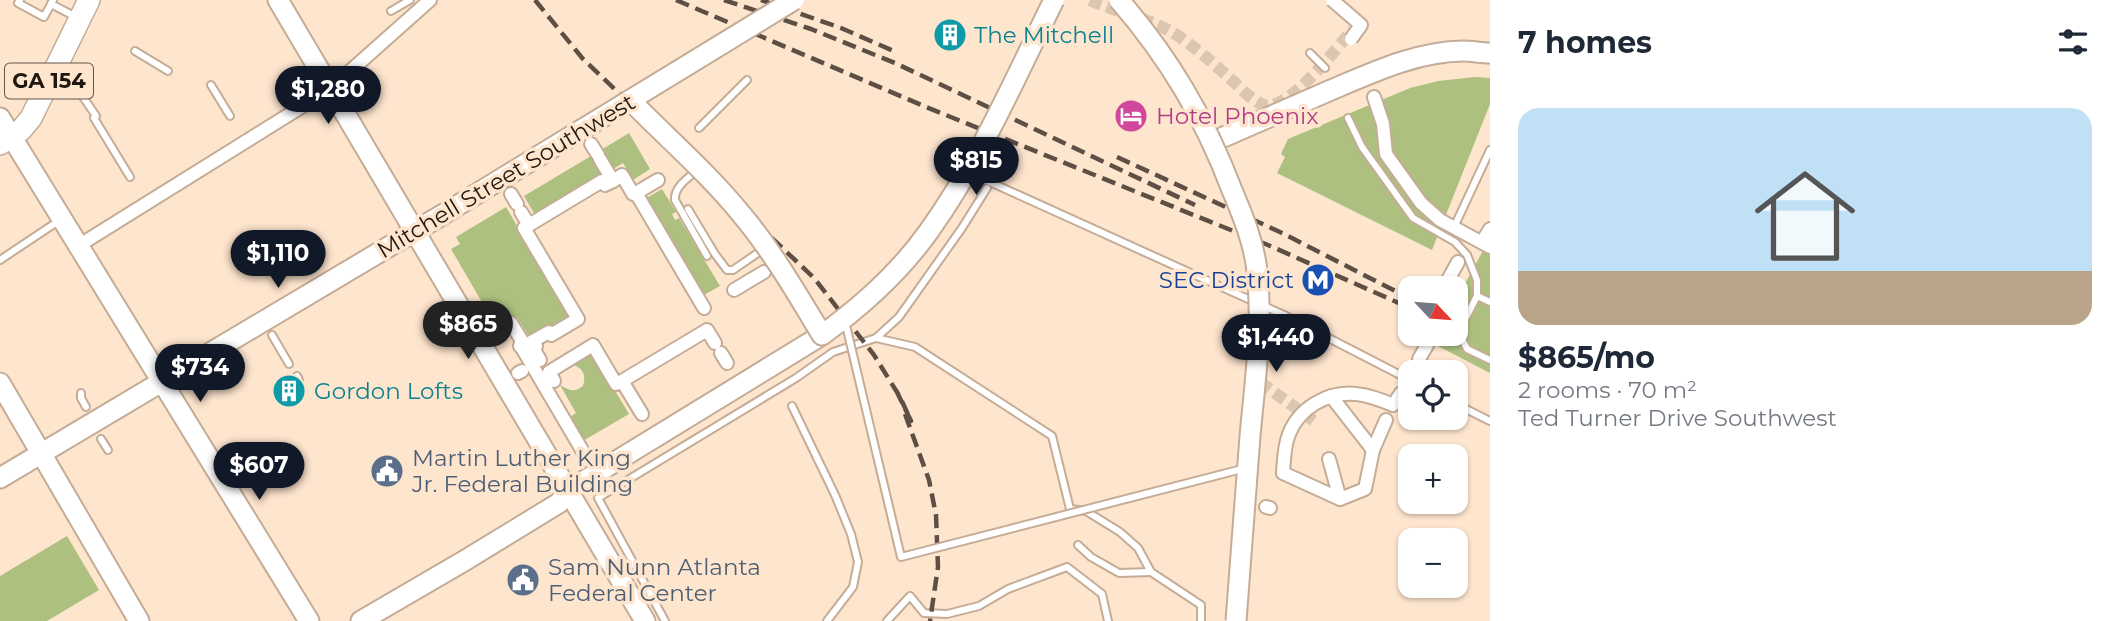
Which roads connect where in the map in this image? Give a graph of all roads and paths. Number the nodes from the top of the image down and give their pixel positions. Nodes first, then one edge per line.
1 (20, 0) edge
2 (278, 0) edge
3 (410, 0) edge
4 (430, 0) edge
5 (794, 0) edge
6 (1054, 0) edge
7 (1119, 0) edge
8 (1332, 0) edge
9 (52, 2) edge
10 (84, 9) edge
11 (391, 11) dead end
12 (1350, 39) tunnel mouth
13 (135, 51) dead end
14 (1310, 53) dead end
15 (1490, 53) edge
16 (1325, 68) dead end
17 (168, 71) dead end
18 (747, 80) dead end
19 (211, 85) dead end
20 (330, 89) junction
21 (79, 90) dead end
22 (1374, 97) dead end
23 (630, 100) junction
24 (230, 116) dead end
25 (0, 118) edge
26 (1348, 118) dead end
27 (699, 128) dead end
28 (6, 140) edge
29 (1212, 142) junction
30 (1490, 149) edge
31 (596, 153) dead end
32 (699, 168) junction
33 (967, 171) junction
34 (130, 177) dead end
35 (658, 180) dead end
36 (613, 181) junction
37 (987, 188) dead end
38 (636, 193) junction
39 (516, 203) dead end
40 (688, 209) dead end
41 (61, 219) junction
42 (1457, 223) dead end
43 (529, 225) junction
44 (1490, 229) edge
45 (414, 232) junction
46 (1486, 244) edge
47 (78, 246) junction
48 (766, 247) junction
49 (707, 256) dead end
50 (0, 260) edge
51 (1458, 262) dead end
52 (764, 272) dead end
53 (1450, 276) edge
54 (734, 290) dead end
55 (1477, 296) junction
56 (1490, 302) edge
57 (1259, 304) junction
58 (844, 316) dead end
59 (511, 323) dead end
60 (707, 330) junction
61 (272, 335) dead end
62 (822, 335) junction
63 (876, 338) junction
64 (527, 345) junction
65 (1426, 346) edge
66 (721, 353) dead end
67 (1419, 359) dead end
68 (1490, 360) edge
69 (289, 364) dead end
70 (1398, 374) edge
71 (546, 376) junction
72 (622, 381) junction
73 (0, 383) edge
74 (162, 383) junction
75 (1331, 396) junction
76 (89, 397) dead end
77 (1398, 398) edge
78 (792, 406) dead end
79 (86, 407) dead end
80 (1468, 410) edge
81 (642, 414) dead end
82 (1386, 421) dead end
83 (1490, 421) edge
84 (102, 439) dead end
85 (108, 450) dead end
86 (582, 450) dead end
87 (1373, 450) junction
88 (278, 452) dead end
89 (42, 453) junction
90 (1329, 459) dead end
91 (1247, 468) junction
92 (0, 478) edge
93 (240, 480) dead end
94 (569, 491) junction
95 (1340, 499) junction
96 (1078, 545) dead end
97 (1151, 572) junction
98 (364, 619) edge
99 (139, 621) edge
100 (309, 621) edge
101 (645, 621) edge
102 (665, 621) edge
103 (827, 621) edge
104 (887, 621) edge
105 (1108, 621) edge
106 (1202, 621) edge
107 (1236, 621) edge

1 - 9 lane
2 - 20 street
3 - 11 lane
4 - 20 street
5 - 23 street, Mitchell Street Southwest, bridge
6 - 33 street, bridge
7 - 29 street, bridge
8 - 12 street, bridge
9 - 10 lane
10 - 28 main road, GA 154
13 - 17 lane
14 - 16 lane
15 - 29 street, bridge
18 - 27 lane
19 - 24 lane
20 - 45 street
20 - 47 street
21 - 34 lane
22 - 46 street
23 - 32 street, bridge
23 - 45 street, Mitchell Street Southwest, bridge
25 - 28 street
26 - 55 lane
28 - 41 street
29 - 57 street, bridge
30 - 42 lane
31 - 36 street
32 - 48 street, bridge
32 - 49 lane
33 - 57 lane
33 - 62 street, bridge
35 - 38 street
36 - 38 street
36 - 43 street
37 - 63 lane
38 - 60 street
39 - 43 street
40 - 48 lane
41 - 47 street
41 - 50 lane
43 - 64 street
44 - 46 street
45 - 74 street, Mitchell Street Southwest
45 - 94 street
47 - 74 street
48 - 62 street, bridge
51 - 53 street
52 - 54 street
55 - 56 lane
55 - 68 lane
57 - 70 lane, bridge
57 - 91 street, bridge
58 - 91 lane, bridge
59 - 64 street
60 - 66 street
60 - 72 street
61 - 69 lane
62 - 94 street
63 - 97 lane
63 - 102 lane
64 - 71 street
65 - 67 street
71 - 72 street
71 - 86 street
72 - 81 street
73 - 89 street
74 - 89 street, Mitchell Street Southwest
74 - 100 street
75 - 77 street
75 - 87 street
75 - 95 street
76 - 79 lane
78 - 103 lane
80 - 83 lane
82 - 87 street
84 - 85 lane
87 - 95 street
88 - 93 lane
89 - 92 street, Mitchell Street Southwest
89 - 99 street
90 - 95 street
91 - 107 street, bridge
94 - 98 street
94 - 101 street
96 - 97 lane
97 - 106 lane
104 - 105 lane

